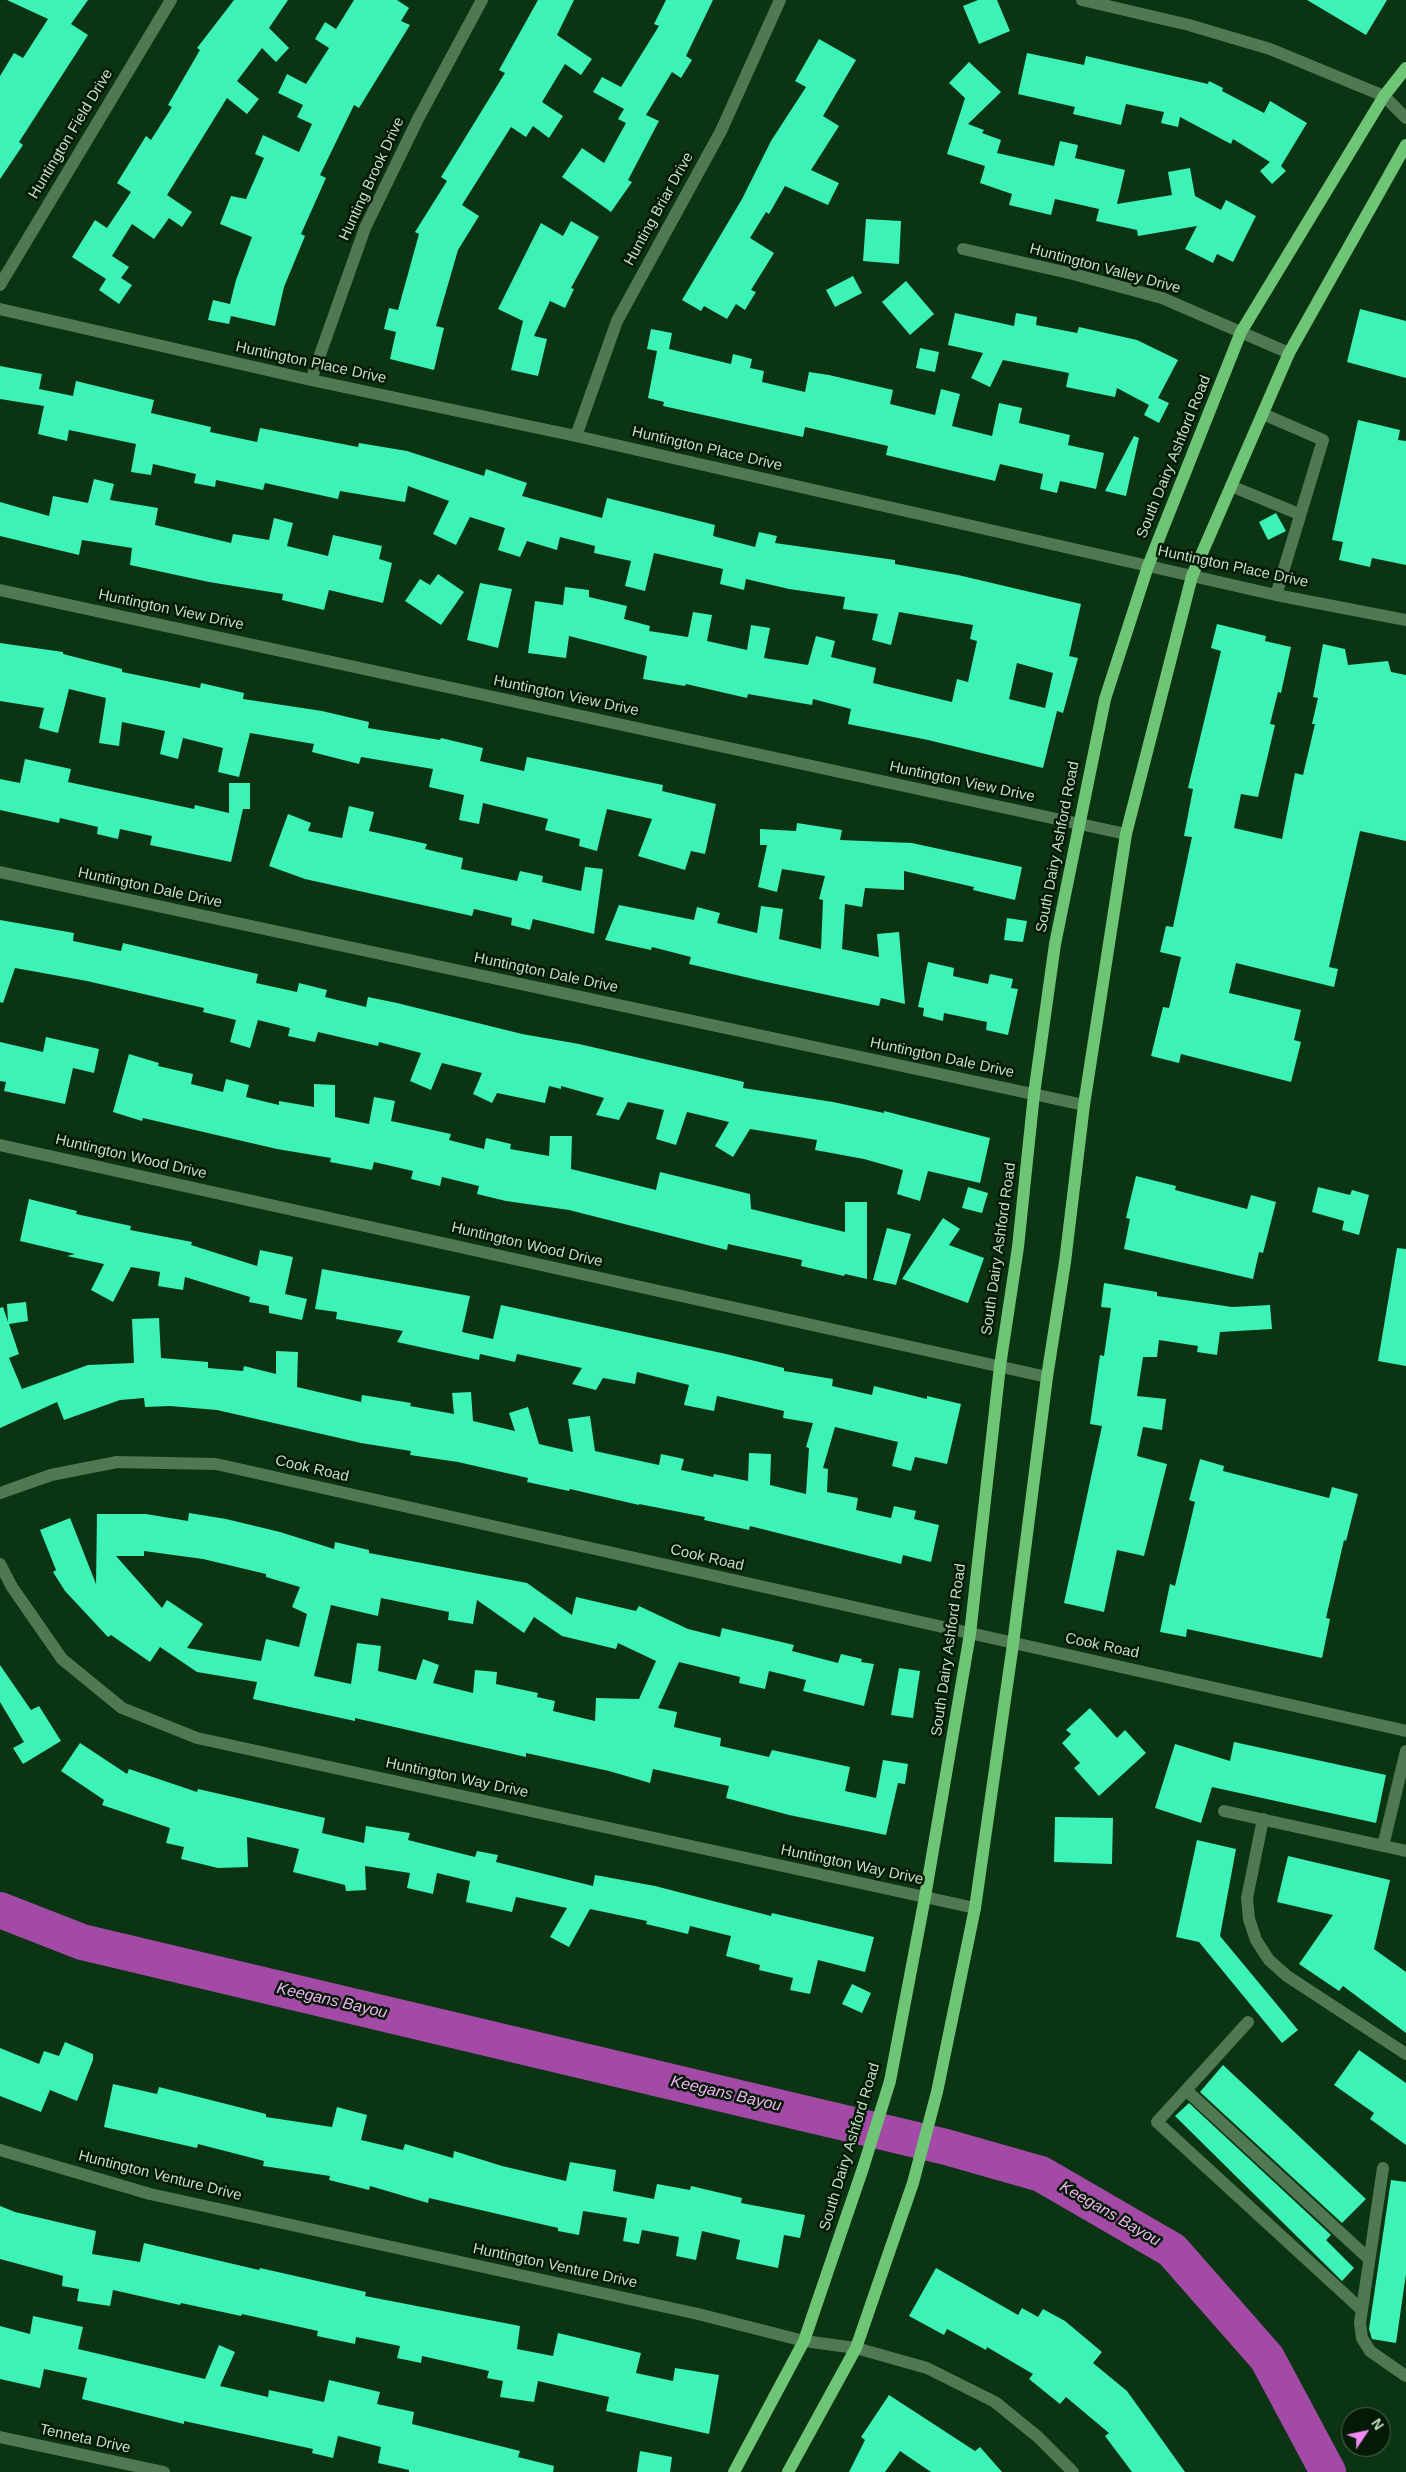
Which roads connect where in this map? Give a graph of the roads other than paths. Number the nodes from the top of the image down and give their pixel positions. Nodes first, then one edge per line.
1 (171, 0) edge
2 (482, 0) edge
3 (780, 0) edge
4 (1082, 0) edge
5 (1406, 68) edge
6 (1384, 96) junction
7 (1406, 118) edge
8 (1406, 145) edge
9 (963, 249) dead end
10 (0, 285) edge
11 (0, 309) edge
12 (1241, 332) junction
13 (1289, 353) junction
14 (310, 380) junction
15 (1263, 414) junction
16 (576, 436) junction
17 (1232, 486) junction
18 (1299, 514) junction
19 (1148, 566) junction
20 (1192, 576) junction
21 (0, 590) edge
22 (1276, 595) junction
23 (1406, 620) edge
24 (1078, 824) junction
25 (1126, 834) junction
26 (0, 872) edge
27 (1034, 1094) junction
28 (1084, 1105) junction
29 (0, 1145) edge
30 (1000, 1366) junction
31 (1047, 1377) junction
32 (0, 1493) edge
33 (0, 1564) edge
34 (970, 1634) junction
35 (1013, 1644) junction
36 (1406, 1731) edge
37 (1406, 1751) edge
38 (1224, 1811) dead end
39 (1263, 1819) junction
40 (1383, 1846) junction
41 (1406, 1851) edge
42 (925, 1897) junction
43 (975, 1908) junction
44 (1248, 2022) dead end
45 (1406, 2054) edge
46 (1186, 2090) junction
47 (0, 2150) edge
48 (1383, 2168) dead end
49 (1369, 2258) junction
50 (1362, 2310) junction
51 (804, 2341) junction
52 (856, 2348) junction
53 (1406, 2376) edge
54 (0, 2437) edge
55 (164, 2472) edge
56 (734, 2472) edge
57 (788, 2472) edge
58 (1073, 2472) edge

1 - 10 street, Huntington Field Drive
2 - 14 street, Hunting Brook Drive
3 - 16 street, Hunting Briar Drive
4 - 6 street
5 - 6 main road, South Dairy Ashford Road
6 - 7 street
6 - 12 main road, South Dairy Ashford Road
8 - 13 main road
9 - 12 street, Huntington Valley Drive
11 - 14 street, Huntington Place Drive
12 - 13 street, Huntington Valley Drive
12 - 19 main road, South Dairy Ashford Road
13 - 15 main road
14 - 16 street, Huntington Place Drive
15 - 17 main road
15 - 18 street
16 - 19 street, Huntington Place Drive
17 - 18 street
17 - 20 main road
18 - 22 street
19 - 20 street, Huntington Place Drive
19 - 24 main road, South Dairy Ashford Road
20 - 22 street, Huntington Place Drive
20 - 25 main road
21 - 24 street, Huntington View Drive
22 - 23 street, Huntington Place Drive
24 - 25 street, Huntington View Drive
24 - 27 main road, South Dairy Ashford Road
25 - 28 main road
26 - 27 street, Huntington Dale Drive
27 - 28 street, Huntington Dale Drive
27 - 30 main road, South Dairy Ashford Road
28 - 31 main road
29 - 30 street, Huntington Wood Drive
30 - 31 street, Huntington Wood Drive
30 - 34 main road, South Dairy Ashford Road
31 - 35 main road
32 - 34 street, Cook Road
33 - 42 street, Huntington Way Drive
34 - 35 street, Cook Road
34 - 42 main road, South Dairy Ashford Road
35 - 36 street, Cook Road
35 - 43 main road
37 - 40 street
38 - 39 street
39 - 40 street
39 - 45 street
40 - 41 street
42 - 43 street, Huntington Way Drive
42 - 51 main road, South Dairy Ashford Road
43 - 52 main road
44 - 46 street
46 - 49 street
46 - 50 street
47 - 51 street, Huntington Venture Drive
48 - 49 street
49 - 50 street
50 - 53 street
51 - 52 street, Huntington Venture Drive
51 - 56 main road, South Dairy Ashford Road
52 - 57 main road
52 - 58 street, Huntington Venture Drive
54 - 55 street, Tenneta Drive

